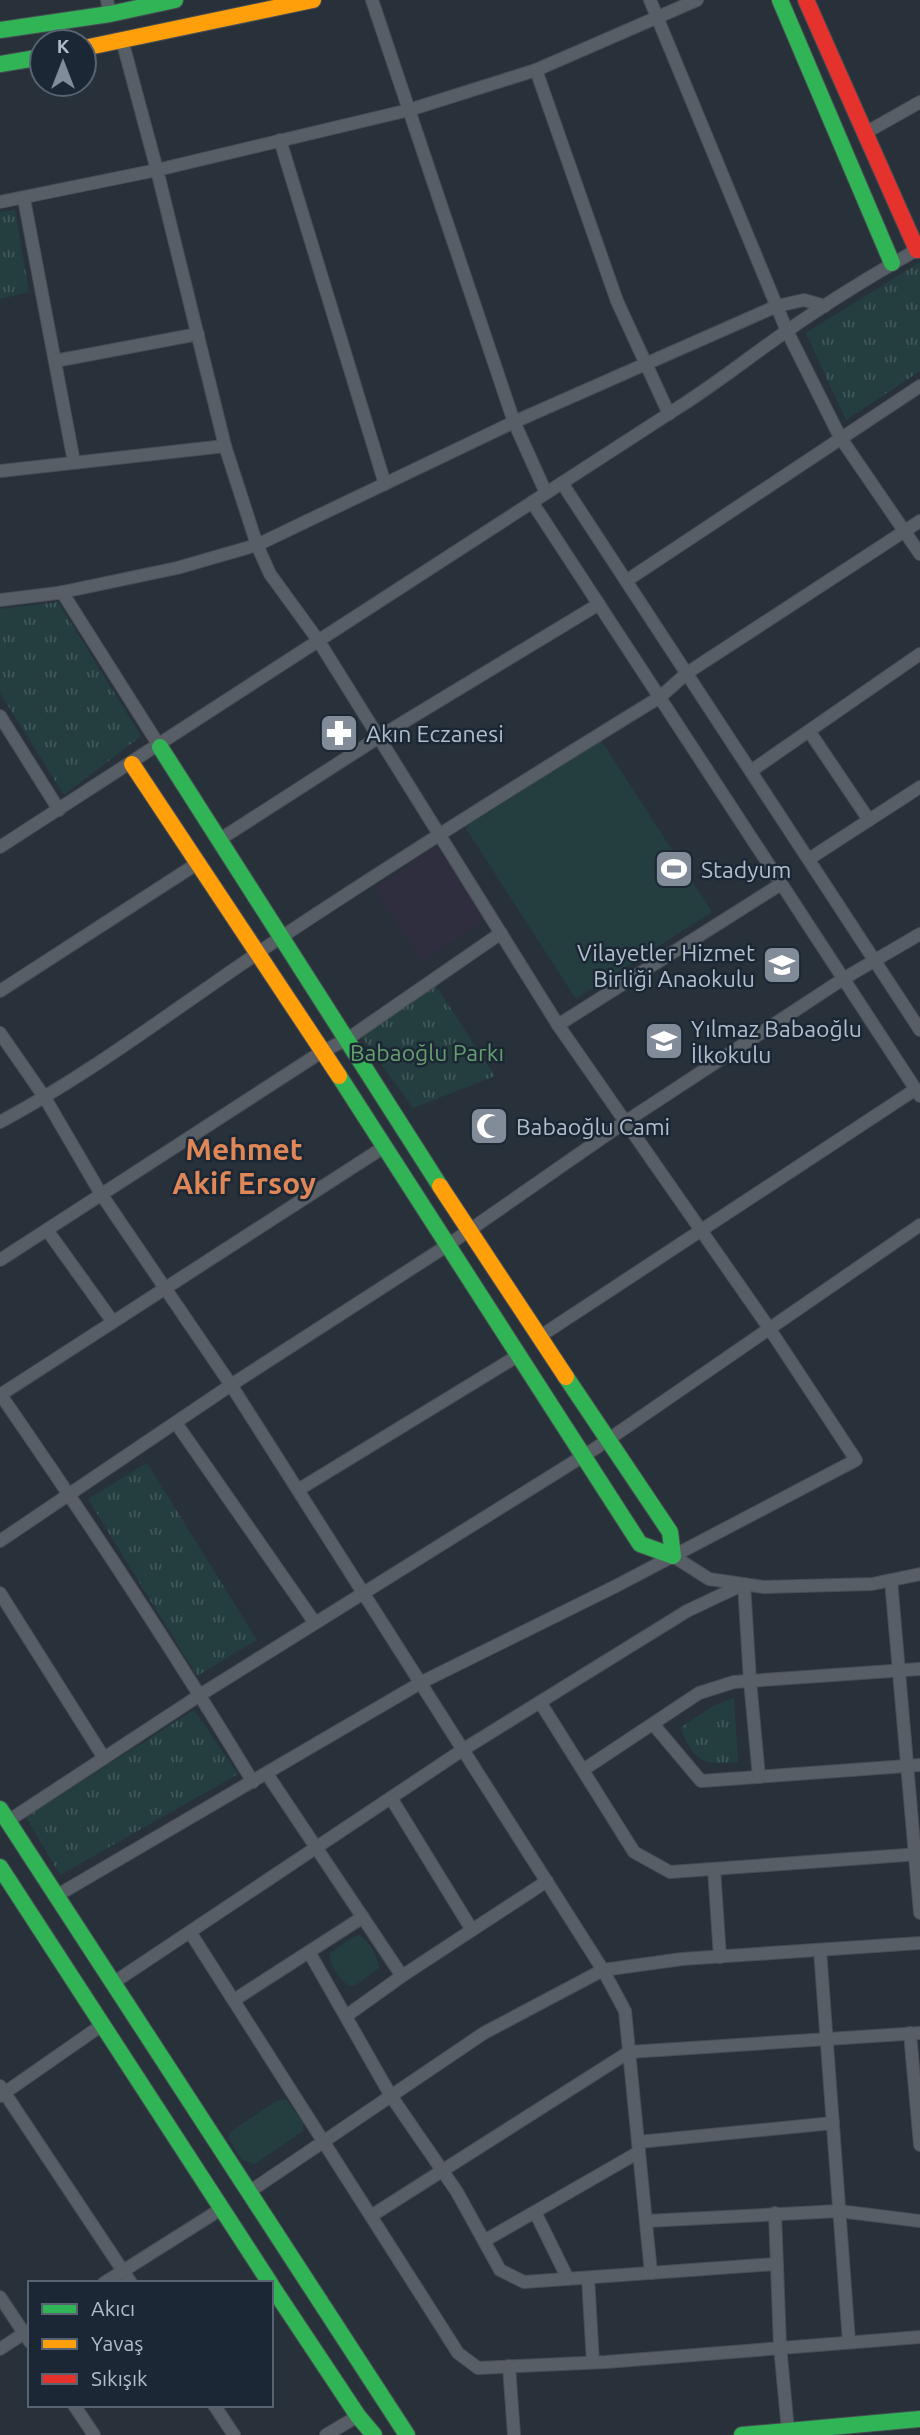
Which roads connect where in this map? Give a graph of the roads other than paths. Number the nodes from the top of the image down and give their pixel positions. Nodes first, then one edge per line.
1 (175, 0) edge
2 (313, 0) edge
3 (372, 0) edge
4 (650, 0) edge
5 (697, 0) edge
6 (780, 0) edge
7 (806, 0) edge
8 (108, 7) edge
9 (657, 18) junction
10 (0, 30) edge
11 (122, 40) junction
12 (98, 45) edge
13 (28, 59) edge
14 (0, 64) edge
15 (536, 70) junction
16 (920, 102) edge
17 (409, 110) junction
18 (865, 133) junction
19 (281, 140) junction
20 (157, 170) junction
21 (24, 198) junction
22 (0, 202) edge
23 (918, 249) edge
24 (892, 263) junction
25 (777, 306) junction
26 (825, 306) junction
27 (787, 331) junction
28 (198, 334) junction
29 (55, 361) junction
30 (645, 364) junction
31 (920, 386) edge
32 (668, 414) junction
33 (514, 422) junction
34 (840, 438) junction
35 (225, 446) junction
36 (74, 462) junction
37 (0, 471) edge
38 (562, 483) junction
39 (385, 484) junction
40 (546, 493) junction
41 (532, 502) junction
42 (920, 521) edge
43 (905, 531) junction
44 (257, 545) junction
45 (920, 554) edge
46 (626, 581) junction
47 (62, 592) junction
48 (0, 600) edge
49 (599, 604) junction
50 (318, 640) junction
51 (920, 654) edge
52 (687, 674) junction
53 (660, 697) junction
54 (0, 716) edge
55 (809, 731) junction
56 (379, 737) junction
57 (160, 747) junction
58 (132, 764) junction
59 (751, 771) junction
60 (920, 787) edge
61 (59, 810) junction
62 (869, 820) junction
63 (440, 834) junction
64 (219, 840) junction
65 (0, 848) edge
66 (809, 859) junction
67 (198, 863) junction
68 (781, 884) junction
69 (501, 933) junction
70 (920, 934) edge
71 (281, 937) junction
72 (258, 953) junction
73 (876, 962) junction
74 (843, 979) junction
75 (0, 991) edge
76 (558, 1025) junction
77 (920, 1030) edge
78 (0, 1033) edge
79 (346, 1040) junction
80 (323, 1051) junction
81 (918, 1093) edge
82 (46, 1098) junction
83 (0, 1122) edge
84 (625, 1122) junction
85 (384, 1147) junction
86 (101, 1194) junction
87 (920, 1225) edge
88 (468, 1229) junction
89 (47, 1230) junction
90 (702, 1231) junction
91 (448, 1245) junction
92 (0, 1260) edge
93 (165, 1288) junction
94 (113, 1322) junction
95 (769, 1328) junction
96 (539, 1337) junction
97 (519, 1355) junction
98 (231, 1385) junction
99 (0, 1395) edge
100 (176, 1423) junction
101 (607, 1440) junction
102 (584, 1456) junction
103 (298, 1490) junction
104 (70, 1495) junction
105 (0, 1541) edge
106 (673, 1556) junction
107 (920, 1574) edge
108 (891, 1580) junction
109 (744, 1584) junction
110 (364, 1592) junction
111 (0, 1593) edge
112 (315, 1623) junction
113 (920, 1669) edge
114 (899, 1671) junction
115 (750, 1681) junction
116 (422, 1682) junction
117 (200, 1695) junction
118 (540, 1702) junction
119 (653, 1724) junction
120 (464, 1749) junction
121 (104, 1758) junction
122 (913, 1765) edge
123 (583, 1770) junction
124 (267, 1774) junction
125 (759, 1777) junction
126 (253, 1782) junction
127 (391, 1798) junction
128 (4, 1815) edge
129 (316, 1848) junction
130 (917, 1854) edge
131 (0, 1867) edge
132 (714, 1869) junction
133 (547, 1881) junction
134 (56, 1896) junction
135 (920, 1913) edge
136 (363, 1917) junction
137 (472, 1930) junction
138 (190, 1932) junction
139 (920, 1943) edge
140 (820, 1950) junction
141 (309, 1952) junction
142 (720, 1957) junction
143 (603, 1970) junction
144 (402, 1976) junction
145 (113, 1983) junction
146 (234, 2000) junction
147 (346, 2017) junction
148 (102, 2025) junction
149 (915, 2033) edge
150 (827, 2039) junction
151 (629, 2052) junction
152 (1, 2092) edge
153 (391, 2096) junction
154 (919, 2119) edge
155 (833, 2123) junction
156 (324, 2141) junction
157 (920, 2145) edge
158 (638, 2147) junction
159 (443, 2171) junction
160 (248, 2192) junction
161 (221, 2209) junction
162 (839, 2211) junction
163 (535, 2212) junction
164 (775, 2213) junction
165 (371, 2216) junction
166 (646, 2221) junction
167 (920, 2221) edge
168 (484, 2241) junction
169 (775, 2264) junction
170 (122, 2271) junction
171 (651, 2273) junction
172 (588, 2278) junction
173 (568, 2279) junction
174 (107, 2281) edge
175 (130, 2281) edge
176 (269, 2281) edge
177 (273, 2287) edge
178 (0, 2297) edge
179 (28, 2335) edge
180 (920, 2337) edge
181 (849, 2342) junction
182 (780, 2346) junction
183 (0, 2349) edge
184 (593, 2362) junction
185 (509, 2366) junction
186 (75, 2407) edge
187 (215, 2407) edge
188 (358, 2416) junction
189 (920, 2419) edge
190 (788, 2431) junction
191 (94, 2435) edge
192 (234, 2435) edge
193 (326, 2435) edge
194 (374, 2435) edge
195 (407, 2435) edge
196 (514, 2435) edge
197 (742, 2435) edge

1 - 8 street
2 - 11 street
3 - 17 street
4 - 9 street
5 - 9 street
6 - 24 street
7 - 18 street
8 - 10 street
9 - 15 street
9 - 25 street
11 - 12 street
11 - 20 street
13 - 14 street
15 - 17 street
15 - 30 street
16 - 18 street
17 - 19 street
17 - 33 street
18 - 23 street
19 - 20 street
19 - 39 street
20 - 21 street
20 - 28 street
21 - 22 street
21 - 29 street
23 - 24 street
24 - 26 street
25 - 26 street
25 - 27 street
25 - 30 street
26 - 27 street
27 - 32 street
27 - 34 street
28 - 29 street
28 - 35 street
29 - 36 street
30 - 32 street
30 - 33 street
31 - 34 street
32 - 38 street
33 - 39 street
33 - 40 street
34 - 43 street
34 - 46 street
35 - 36 street
35 - 44 street
36 - 37 street
38 - 40 street
38 - 46 street
39 - 44 street
40 - 41 street
41 - 49 street
41 - 50 street
42 - 43 street
43 - 45 street
43 - 52 street
44 - 47 street
44 - 50 street
46 - 52 street
47 - 48 street
47 - 57 street
49 - 53 street
49 - 56 street
50 - 56 street
50 - 57 street
51 - 55 street
52 - 53 street
52 - 59 street
53 - 63 street
53 - 68 street
54 - 61 street
55 - 59 street
55 - 62 street
56 - 63 street
56 - 64 street
57 - 58 street
57 - 64 street
58 - 61 street
58 - 67 street
59 - 66 street
60 - 62 street
61 - 65 street
62 - 66 street
63 - 69 street
63 - 71 street
64 - 71 street
66 - 73 street
67 - 72 street
67 - 75 street
68 - 74 street
68 - 76 street
69 - 76 street
69 - 79 street
70 - 73 street
71 - 72 street
71 - 79 street
72 - 80 street
72 - 82 street
73 - 74 street
73 - 77 street
74 - 81 street
74 - 84 street
76 - 84 street
78 - 82 street
79 - 80 street
79 - 88 street
80 - 85 street
80 - 86 street
81 - 90 street
82 - 83 street
82 - 86 street
84 - 88 street
84 - 90 street
85 - 91 street
85 - 93 street
86 - 89 street
86 - 93 street
87 - 95 street
88 - 91 street
88 - 96 street
89 - 92 street
89 - 94 street
90 - 95 street
90 - 96 street
91 - 97 street
91 - 98 street
93 - 94 street
93 - 98 street
94 - 99 street
95 - 101 street
95 - 106 street
96 - 101 street
97 - 102 street
97 - 103 street
98 - 100 street
98 - 103 street
99 - 104 street
100 - 104 street
100 - 112 street
101 - 102 street
101 - 106 street
102 - 106 street
102 - 110 street
103 - 110 street
104 - 105 street
104 - 117 street
106 - 109 street
106 - 116 street
107 - 108 street
108 - 109 street
108 - 114 street
109 - 115 street
109 - 118 street
110 - 112 street
110 - 116 street
111 - 121 street
112 - 117 street
113 - 114 street
114 - 115 street
114 - 122 street
115 - 119 street
115 - 125 street
116 - 120 street
116 - 124 street
117 - 121 street
117 - 126 street
118 - 120 street
118 - 123 street
119 - 123 street
119 - 125 street
120 - 127 street
120 - 133 street
121 - 128 street
122 - 125 street
122 - 130 street
123 - 132 street
124 - 126 street
124 - 129 street
126 - 134 street
127 - 129 street
127 - 137 street
128 - 134 street
129 - 136 street
129 - 138 street
130 - 132 street
130 - 135 street
131 - 148 street
132 - 142 street
133 - 137 street
133 - 143 street
134 - 145 street
136 - 141 street
136 - 144 street
137 - 144 street
138 - 145 street
138 - 146 street
139 - 140 street
140 - 142 street
140 - 150 street
141 - 146 street
141 - 147 street
142 - 143 street
143 - 151 street
143 - 153 street
144 - 147 street
145 - 160 street
146 - 156 street
147 - 153 street
148 - 152 street
148 - 161 street
149 - 150 street
149 - 154 street
150 - 151 street
150 - 155 street
151 - 158 street
151 - 159 street
152 - 170 street
153 - 156 street
153 - 159 street
154 - 157 street
155 - 158 street
155 - 162 street
156 - 160 street
156 - 165 street
158 - 163 street
158 - 166 street
159 - 165 street
159 - 168 street
160 - 195 street
161 - 170 street
161 - 176 street
162 - 164 street
162 - 167 street
162 - 181 street
163 - 168 street
163 - 173 street
164 - 166 street
164 - 169 street
165 - 185 street
166 - 171 street
168 - 173 street
169 - 171 street
169 - 182 street
170 - 174 street
170 - 175 street
171 - 172 street
172 - 173 street
172 - 184 street
177 - 188 street
178 - 179 street
179 - 183 street
180 - 181 street
181 - 182 street
182 - 184 street
182 - 190 street
184 - 185 street
185 - 196 street
186 - 191 street
187 - 192 street
188 - 193 street
188 - 194 street
189 - 190 street
190 - 197 street

